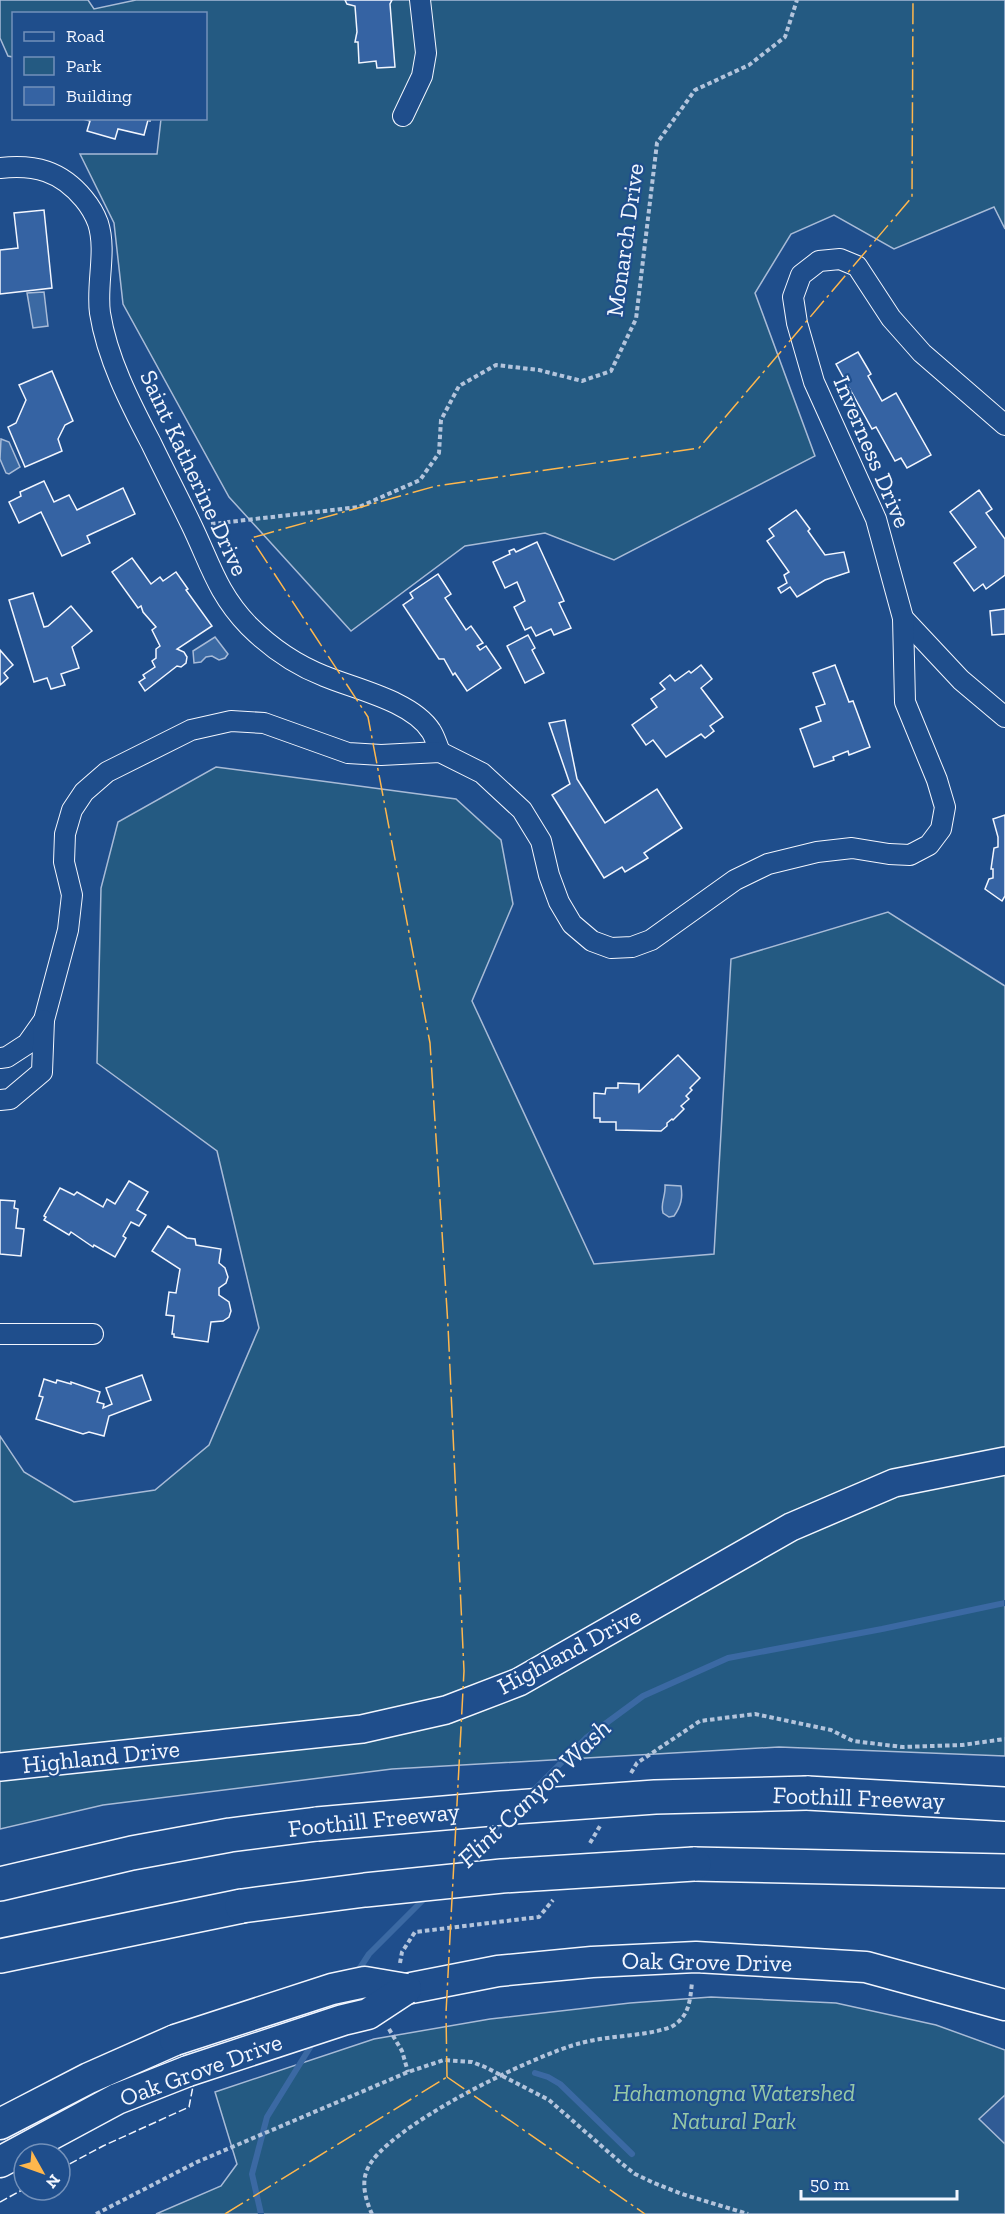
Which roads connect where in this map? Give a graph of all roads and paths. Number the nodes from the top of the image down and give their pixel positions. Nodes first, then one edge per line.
1 (420, 0) edge
2 (797, 0) edge
3 (403, 116) dead end
4 (0, 168) edge
5 (1005, 425) edge
6 (192, 526) junction
7 (903, 618) junction
8 (1005, 717) edge
9 (440, 752) junction
10 (44, 1020) junction
11 (0, 1058) edge
12 (0, 1100) edge
13 (0, 1334) edge
14 (93, 1334) dead end
15 (1005, 1461) edge
16 (1005, 1738) edge
17 (0, 1767) edge
18 (626, 1783) dead end
19 (807, 1793) junction
20 (1005, 1794) edge
21 (1005, 1804) edge
22 (602, 1822) dead end
23 (585, 1851) dead end
24 (1005, 1871) edge
25 (0, 1884) edge
26 (554, 1899) dead end
27 (402, 1952) dead end
28 (0, 1956) edge
29 (696, 1957) junction
30 (406, 1989) junction
31 (1005, 2006) edge
32 (388, 2027) dead end
33 (408, 2072) junction
34 (501, 2074) junction
35 (89, 2078) junction
36 (0, 2103) edge
37 (0, 2124) edge
38 (0, 2162) edge
39 (96, 2214) edge
40 (372, 2214) edge
41 (748, 2214) edge

1 - 3 street
2 - 6 path, Monarch Drive
4 - 6 street, Saint Katherine Drive
5 - 7 street, Inverness Drive
6 - 9 street, Saint Katherine Drive
7 - 8 street
7 - 9 street, Inverness Drive
9 - 10 street, Inverness Drive
10 - 11 street, Inverness Drive
10 - 12 street
13 - 14 street
15 - 17 street, Highland Drive
16 - 18 path
19 - 20 highway
19 - 21 highway, Foothill Freeway
19 - 25 highway, Foothill Freeway, bridge
22 - 23 path
24 - 28 highway, bridge
26 - 27 path
29 - 30 main road, Oak Grove Drive
29 - 31 main road, Oak Grove Drive
29 - 34 path
30 - 35 main road, Oak Grove Drive, bridge
30 - 38 main road, Oak Grove Drive, bridge
32 - 33 path
33 - 34 path
33 - 39 path
34 - 40 path
34 - 41 path
35 - 36 main road
35 - 37 main road, Oak Grove Drive

